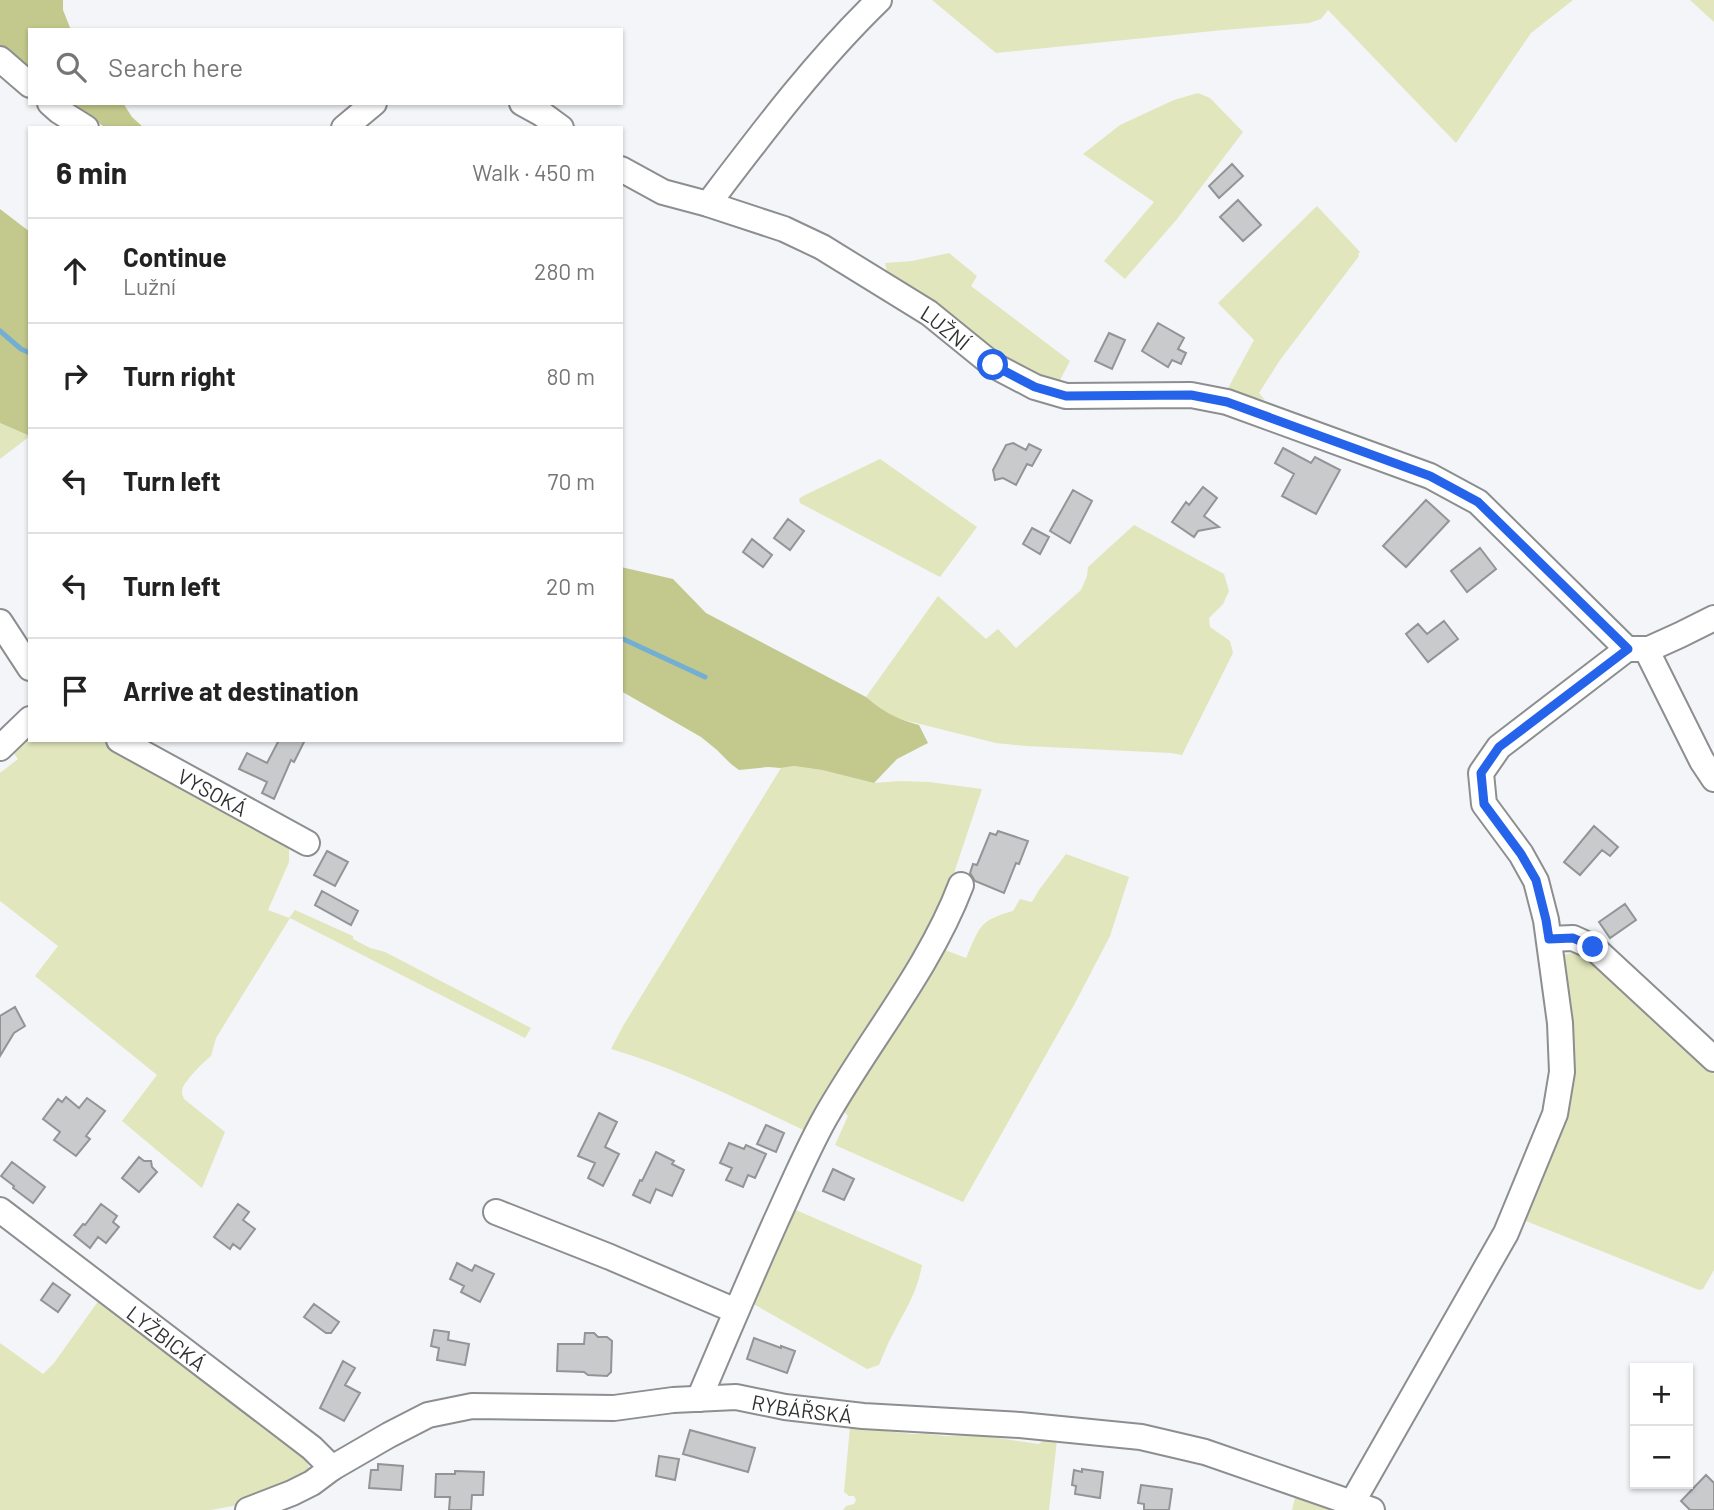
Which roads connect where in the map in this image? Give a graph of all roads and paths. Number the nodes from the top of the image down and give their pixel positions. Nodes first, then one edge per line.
1 (879, 0) edge
2 (0, 59) edge
3 (28, 83) edge
4 (52, 105) edge
5 (372, 105) edge
6 (526, 105) edge
7 (83, 126) edge
8 (346, 126) edge
9 (558, 126) edge
10 (623, 170) edge
11 (708, 204) junction
12 (1714, 618) edge
13 (0, 622) edge
14 (1637, 649) junction
15 (28, 665) edge
16 (28, 721) edge
17 (123, 742) edge
18 (0, 748) edge
19 (1714, 779) edge
20 (307, 843) dead end
21 (961, 885) dead end
22 (1549, 939) junction
23 (1714, 1059) edge
24 (0, 1210) edge
25 (496, 1212) dead end
26 (736, 1311) junction
27 (699, 1399) junction
28 (332, 1468) junction
29 (1362, 1506) edge
30 (248, 1510) edge

1 - 11 street
2 - 3 street
4 - 7 street
5 - 8 street
6 - 9 street
10 - 11 street, LUŽNÍ
11 - 14 street, LUŽNÍ
12 - 14 street
13 - 15 street
14 - 19 street, LUŽNÍ
14 - 22 street
16 - 18 street
17 - 20 street, VYSOKÁ
21 - 26 street
22 - 23 street
22 - 29 street
24 - 28 street, LYŽBICKÁ
25 - 26 street
26 - 27 street
27 - 28 street, RYBÁŘSKÁ
27 - 29 street, RYBÁŘSKÁ
28 - 30 street, RYBÁŘSKÁ

